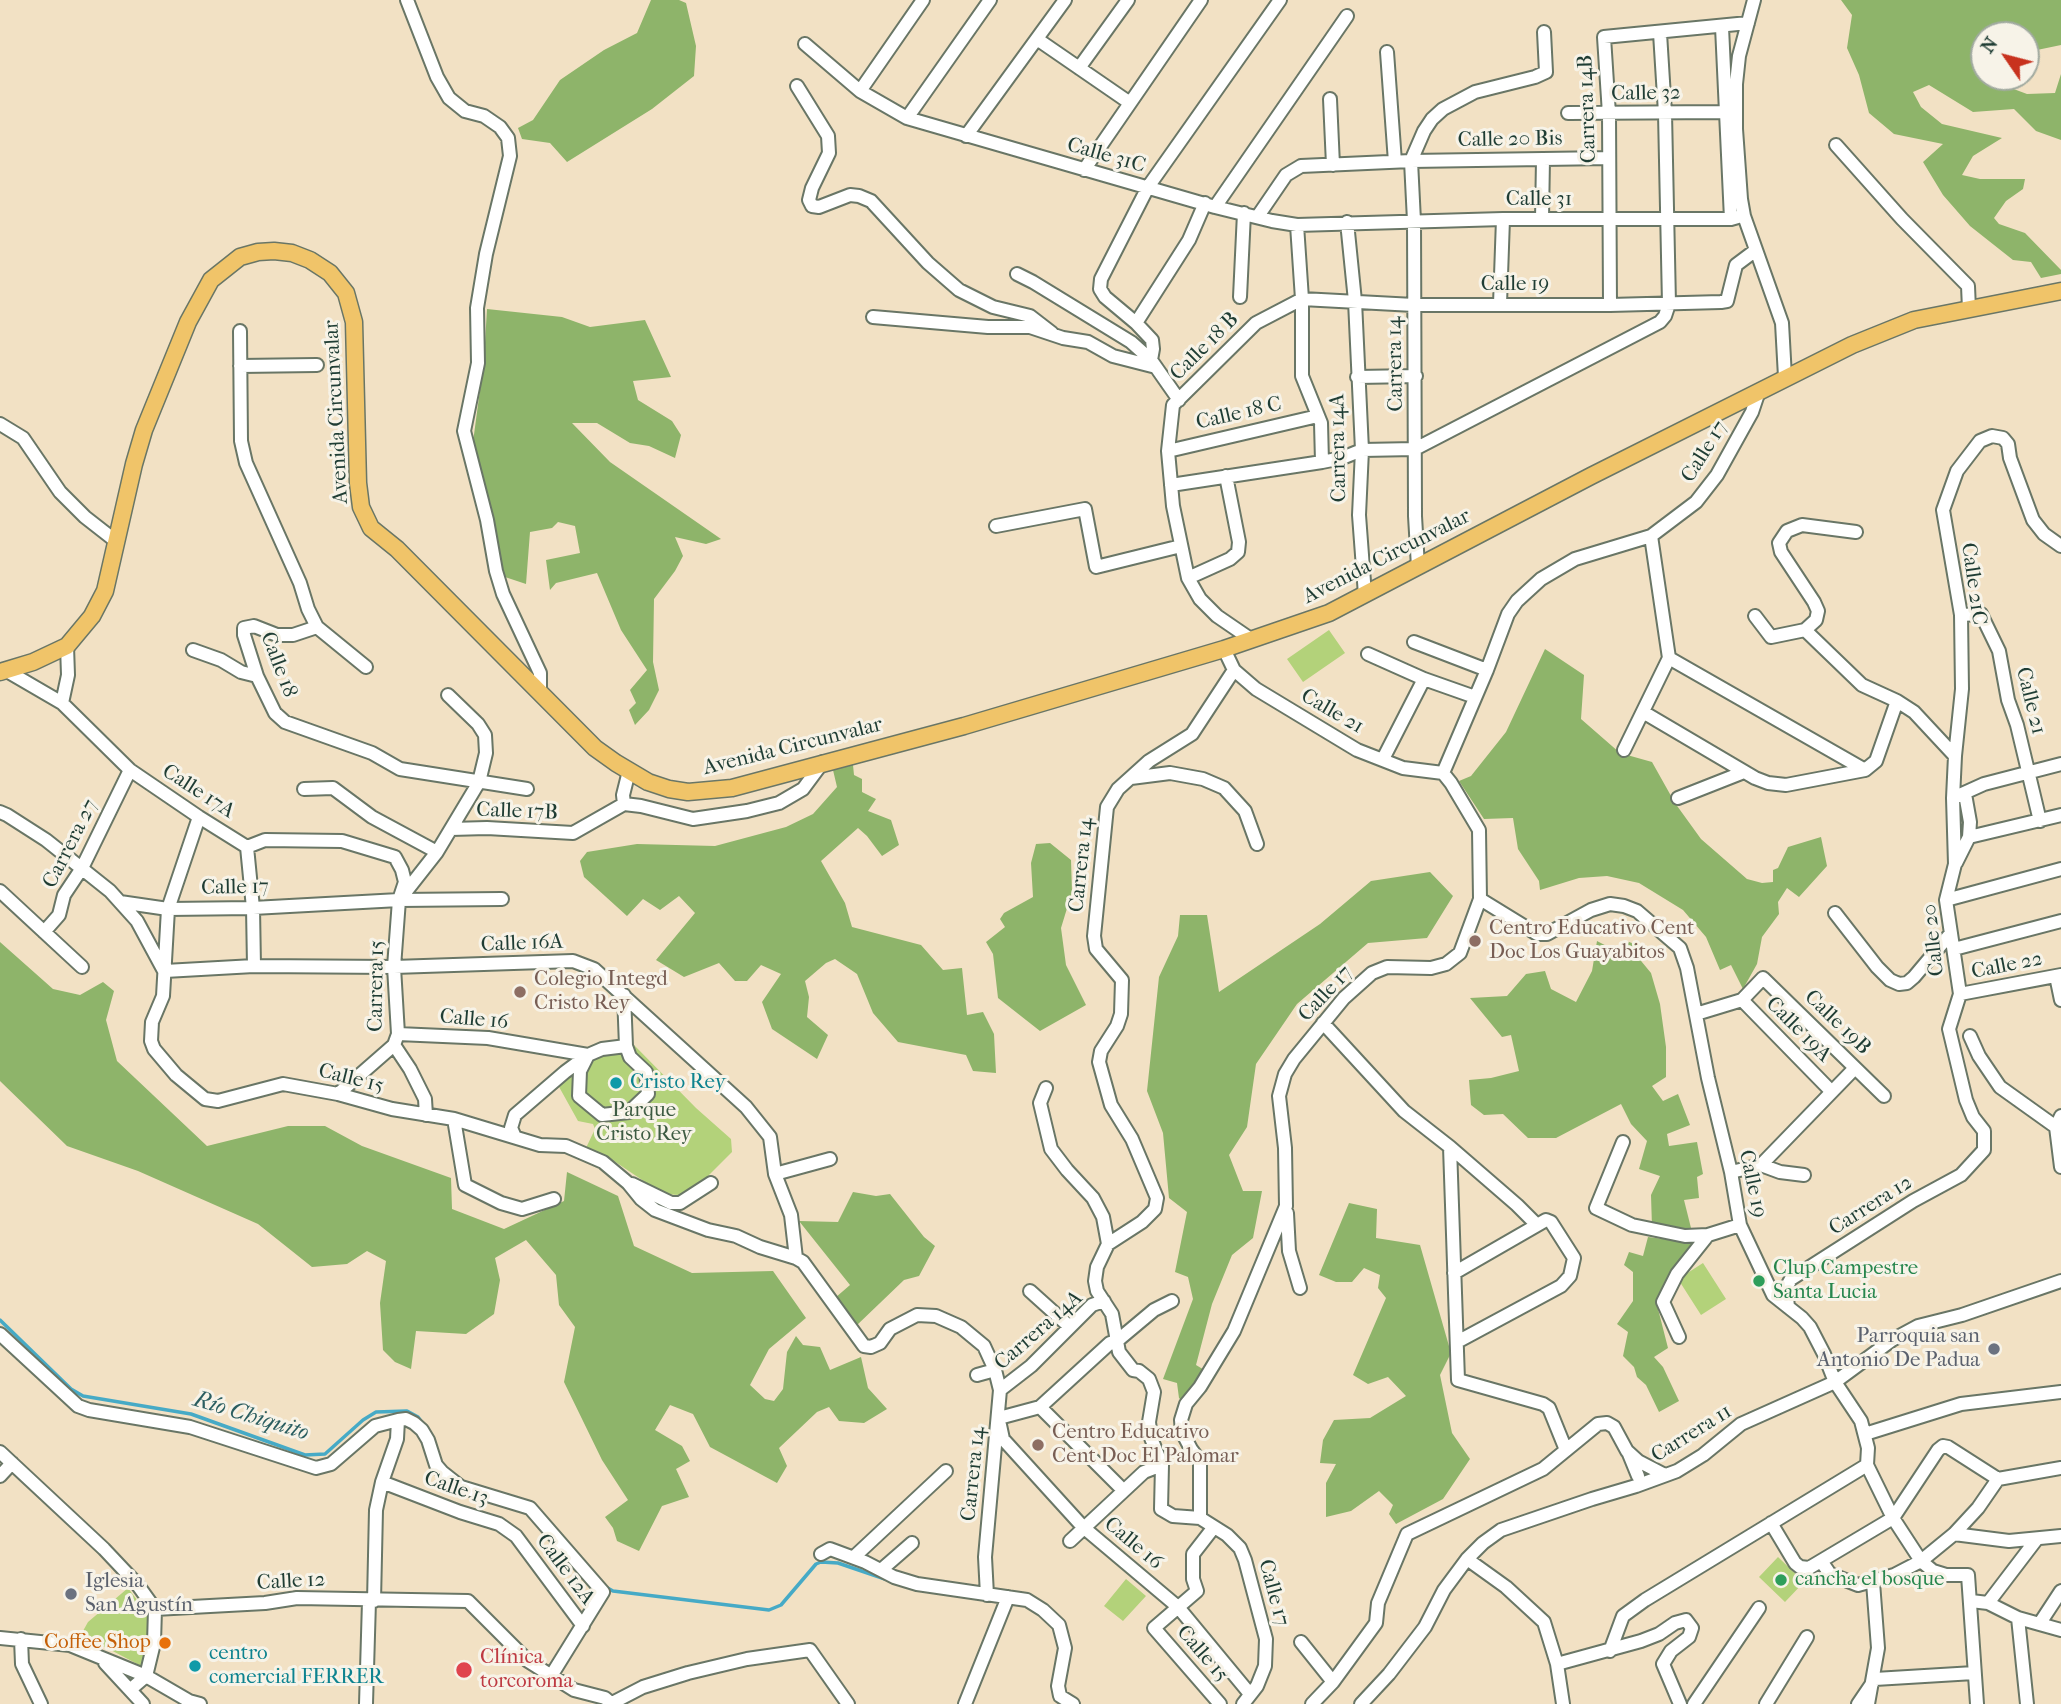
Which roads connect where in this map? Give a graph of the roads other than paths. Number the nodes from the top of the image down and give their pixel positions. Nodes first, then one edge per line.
1 (407, 0) edge
2 (923, 0) edge
3 (990, 0) edge
4 (1065, 0) edge
5 (1128, 0) edge
6 (1201, 0) edge
7 (1280, 0) edge
8 (1754, 0) edge
9 (1347, 16) dead end
10 (1748, 23) junction
11 (1722, 27) junction
12 (1544, 32) dead end
13 (1660, 33) junction
14 (1037, 39) junction
15 (805, 44) dead end
16 (1387, 52) dead end
17 (1079, 68) junction
18 (797, 86) dead end
19 (860, 91) junction
20 (1330, 99) dead end
21 (1130, 103) junction
22 (1725, 112) junction
23 (1568, 113) dead end
24 (1665, 113) junction
25 (1609, 114) junction
26 (906, 118) junction
27 (966, 136) junction
28 (1836, 145) dead end
29 (1609, 158) junction
30 (1543, 159) junction
31 (1412, 161) junction
32 (1395, 162) junction
33 (1333, 165) junction
34 (1084, 170) junction
35 (1148, 187) junction
36 (1210, 205) junction
37 (1244, 213) junction
38 (1258, 216) junction
39 (1738, 218) junction
40 (1503, 219) junction
41 (1542, 219) junction
42 (1610, 220) junction
43 (1668, 220) junction
44 (1414, 221) junction
45 (1347, 222) junction
46 (1297, 225) junction
47 (1756, 250) junction
48 (1017, 274) dead end
49 (2061, 291) edge
50 (1240, 297) dead end
51 (1302, 299) junction
52 (1355, 301) junction
53 (1414, 304) junction
54 (1500, 304) junction
55 (1669, 304) junction
56 (1610, 305) junction
57 (1969, 309) junction
58 (873, 317) dead end
59 (1136, 323) junction
60 (240, 331) dead end
61 (1052, 332) junction
62 (1153, 363) junction
63 (317, 365) dead end
64 (240, 366) junction
65 (1416, 376) junction
66 (1357, 377) junction
67 (1785, 377) junction
68 (1759, 391) junction
69 (1176, 402) junction
70 (1318, 416) junction
71 (0, 424) edge
72 (1415, 449) junction
73 (1168, 450) junction
74 (1362, 450) junction
75 (1322, 463) junction
76 (1226, 476) junction
77 (1171, 485) junction
78 (996, 526) dead end
79 (1856, 532) dead end
80 (1651, 536) junction
81 (117, 542) junction
82 (2061, 546) edge
83 (1181, 547) junction
84 (1418, 567) junction
85 (1188, 578) junction
86 (1365, 595) junction
87 (1961, 615) junction
88 (1755, 617) dead end
89 (317, 627) junction
90 (1805, 630) junction
91 (1252, 640) junction
92 (1414, 642) dead end
93 (67, 646) junction
94 (1224, 649) junction
95 (192, 650) dead end
96 (1368, 654) dead end
97 (1669, 659) junction
98 (366, 667) dead end
99 (1234, 670) junction
100 (1488, 670) junction
101 (4, 672) edge
102 (257, 676) junction
103 (1424, 679) junction
104 (540, 694) junction
105 (448, 695) dead end
106 (1475, 697) junction
107 (1897, 701) junction
108 (62, 703) junction
109 (1643, 712) junction
110 (1624, 750) dead end
111 (1955, 756) junction
112 (1383, 759) junction
113 (824, 762) junction
114 (2061, 764) edge
115 (130, 770) junction
116 (1865, 770) junction
117 (629, 771) junction
118 (1744, 772) junction
119 (2026, 772) junction
120 (1443, 773) junction
121 (1130, 778) junction
122 (479, 782) junction
123 (304, 789) dead end
124 (527, 789) dead end
125 (1959, 796) junction
126 (1678, 799) dead end
127 (624, 804) junction
128 (0, 813) edge
129 (2061, 815) edge
130 (199, 817) junction
131 (2039, 821) junction
132 (451, 829) junction
133 (1969, 837) junction
134 (1257, 844) dead end
135 (247, 847) junction
136 (437, 852) junction
137 (395, 857) joint
138 (1955, 864) junction
139 (82, 867) junction
140 (2060, 874) edge
141 (0, 891) edge
142 (502, 899) dead end
143 (1480, 899) junction
144 (400, 900) junction
145 (1946, 900) junction
146 (120, 902) junction
147 (253, 908) junction
148 (169, 909) junction
149 (1835, 913) dead end
150 (2061, 921) edge
151 (44, 932) junction
152 (1951, 933) junction
153 (1954, 949) junction
154 (254, 966) junction
155 (82, 967) dead end
156 (394, 967) junction
157 (165, 971) junction
158 (2058, 975) edge
159 (1960, 994) junction
160 (624, 995) junction
161 (1742, 1000) junction
162 (2061, 1000) edge
163 (1696, 1014) junction
164 (1323, 1023) junction
165 (1970, 1036) dead end
166 (396, 1039) junction
167 (625, 1046) junction
168 (589, 1055) junction
169 (1855, 1068) junction
170 (1046, 1088) dead end
171 (1830, 1091) junction
172 (338, 1094) junction
173 (1884, 1096) dead end
174 (425, 1115) junction
175 (454, 1119) junction
176 (2059, 1122) edge
177 (515, 1137) junction
178 (1623, 1142) dead end
179 (1450, 1147) junction
180 (830, 1159) dead end
181 (1761, 1165) junction
182 (2061, 1167) edge
183 (1731, 1172) junction
184 (775, 1174) junction
185 (1804, 1175) dead end
186 (1961, 1175) joint
187 (628, 1183) junction
188 (711, 1183) dead end
189 (554, 1199) dead end
190 (1286, 1206) junction
191 (1536, 1224) junction
192 (1740, 1225) junction
193 (1708, 1235) junction
194 (1108, 1244) junction
195 (796, 1258) junction
196 (1454, 1273) junction
197 (2061, 1280) edge
198 (1300, 1288) dead end
199 (1030, 1291) dead end
200 (1104, 1301) junction
201 (1172, 1301) dead end
202 (1787, 1307) junction
203 (1070, 1327) junction
204 (0, 1334) edge
205 (1679, 1337) dead end
206 (1117, 1341) junction
207 (1457, 1342) junction
208 (995, 1370) junction
209 (977, 1375) dead end
210 (1835, 1382) junction
211 (1000, 1391) junction
212 (2061, 1392) edge
213 (1040, 1408) junction
214 (999, 1418) junction
215 (398, 1420) junction
216 (1865, 1434) junction
217 (1566, 1450) junction
218 (1627, 1451) junction
219 (0, 1452) edge
220 (12, 1463) junction
221 (1162, 1465) junction
222 (1867, 1465) junction
223 (2061, 1468) edge
224 (946, 1471) dead end
225 (1665, 1475) junction
226 (0, 1476) edge
227 (1637, 1476) dead end
228 (1998, 1479) junction
229 (382, 1482) junction
230 (1124, 1490) junction
231 (1200, 1518) junction
232 (1893, 1518) junction
233 (1771, 1523) junction
234 (1083, 1527) junction
235 (1214, 1527) junction
236 (1954, 1534) junction
237 (516, 1536) joint
238 (2061, 1536) edge
239 (2035, 1540) junction
240 (1070, 1541) dead end
241 (912, 1543) dead end
242 (821, 1554) dead end
243 (854, 1557) junction
244 (1467, 1559) junction
245 (1821, 1561) junction
246 (1921, 1561) junction
247 (881, 1570) junction
248 (1873, 1582) junction
249 (2061, 1591) edge
250 (988, 1595) junction
251 (1008, 1597) junction
252 (371, 1601) junction
253 (1970, 1601) junction
254 (1988, 1602) junction
255 (1178, 1607) junction
256 (1759, 1608) dead end
257 (155, 1609) junction
258 (2018, 1618) junction
259 (2040, 1623) junction
260 (583, 1626) junction
261 (2061, 1630) edge
262 (1807, 1637) dead end
263 (0, 1638) edge
264 (21, 1639) junction
265 (1301, 1642) dead end
266 (1610, 1651) junction
267 (94, 1654) junction
268 (1557, 1664) junction
269 (1974, 1673) junction
270 (146, 1676) junction
271 (551, 1676) junction
272 (1874, 1679) junction
273 (1333, 1682) junction
274 (131, 1689) junction
275 (1247, 1699) edge
276 (41, 1704) edge
277 (143, 1704) edge
278 (200, 1704) edge
279 (366, 1704) edge
280 (612, 1704) edge
281 (848, 1704) edge
282 (965, 1704) edge
283 (1073, 1704) edge
284 (1220, 1704) edge
285 (1312, 1704) edge
286 (1361, 1704) edge
287 (1563, 1704) edge
288 (1680, 1704) edge
289 (1694, 1704) edge
290 (1766, 1704) edge
291 (1858, 1704) edge
292 (1868, 1704) edge
293 (1977, 1704) edge
294 (2027, 1704) edge

1 - 104 street
2 - 19 street
3 - 26 street
4 - 14 street
5 - 17 street
6 - 21 street
7 - 35 street
8 - 10 street
9 - 36 street
10 - 11 street
10 - 39 street
11 - 13 street
11 - 22 street
12 - 31 street
13 - 24 street
13 - 25 street, Carrera 14B
14 - 17 street
14 - 27 street
15 - 19 street, Calle 31C
16 - 32 street
17 - 21 street
18 - 61 street
19 - 26 street, Calle 31C
20 - 33 street
21 - 34 street
22 - 24 street, Calle 32
22 - 39 street
23 - 25 street, Calle 32
24 - 25 street, Calle 32
24 - 43 street
25 - 29 street, Carrera 14B
26 - 27 street, Calle 31C
27 - 34 street, Calle 31C
28 - 57 street
29 - 30 street, Calle 20 Bis
29 - 42 street, Carrera 14B
30 - 31 street, Calle 20 Bis
30 - 41 street
31 - 32 street, Calle 20 Bis
31 - 44 street, Carrera 14
32 - 33 street, Calle 20 Bis
33 - 38 street, Calle 20 Bis
34 - 35 street, Calle 31C
35 - 36 street, Calle 31C
35 - 59 street
36 - 37 street, Calle 31C
36 - 59 street
37 - 38 street, Calle 31C
37 - 50 street
38 - 46 street, Calle 31C
39 - 43 street, Calle 31
39 - 47 street
40 - 41 street, Calle 31
40 - 44 street, Calle 31
40 - 54 street
41 - 42 street, Calle 31
42 - 43 street, Calle 31
42 - 56 street, Carrera 14B
43 - 55 street
44 - 45 street, Calle 31
44 - 53 street, Carrera 14
45 - 46 street, Calle 31C
45 - 52 street, Carrera 14A
46 - 51 street
47 - 55 street, Calle 19
47 - 67 street
48 - 62 street
49 - 57 main road, Avenida Circunvalar
51 - 52 street, Calle 19
51 - 69 street, Calle 18 B
51 - 70 street
52 - 53 street, Calle 19
52 - 66 street, Carrera 14A
53 - 54 street, Calle 19
53 - 65 street, Carrera 14
54 - 56 street, Calle 19
55 - 56 street, Calle 19
55 - 72 street
57 - 67 main road, Avenida Circunvalar
58 - 61 street
59 - 62 street
60 - 64 street
61 - 62 street
62 - 69 street
63 - 64 street
64 - 89 street
65 - 66 street
65 - 72 street, Carrera 14
66 - 74 street, Carrera 14A
67 - 68 main road, Avenida Circunvalar
68 - 80 street, Calle 17
68 - 84 main road, Avenida Circunvalar
69 - 73 street
70 - 73 street, Calle 18 C
70 - 75 street
71 - 81 street
72 - 74 street
72 - 84 street, Carrera 14
73 - 77 street
74 - 75 street
74 - 86 street, Carrera 14A
75 - 76 street
76 - 77 street
76 - 85 street
77 - 83 street
78 - 83 street
79 - 90 street
80 - 97 street
80 - 100 street, Calle 17
81 - 93 main road, Avenida Circunvalar
81 - 104 main road, Avenida Circunvalar
82 - 87 street, Calle 21C
83 - 85 street
84 - 86 main road, Avenida Circunvalar
85 - 91 street
86 - 91 main road, Avenida Circunvalar
87 - 111 street, Calle 21C
87 - 119 street, Calle 21
88 - 90 street
89 - 98 street
89 - 102 street, Calle 18
90 - 107 street
91 - 94 main road, Avenida Circunvalar
92 - 100 street
93 - 101 main road, Avenida Circunvalar
93 - 108 street
94 - 99 street, Calle 21
94 - 113 main road, Avenida Circunvalar
95 - 102 street
96 - 103 street
97 - 109 street
97 - 116 street
99 - 112 street, Calle 21
99 - 121 street, Carrera 14
100 - 106 street, Calle 17
101 - 108 street, Calle 17A
102 - 122 street, Calle 18
103 - 106 street
103 - 112 street
104 - 117 main road, Avenida Circunvalar
105 - 122 street
106 - 120 street, Calle 17
107 - 111 street
107 - 116 street
108 - 115 street, Calle 17A
109 - 110 street
109 - 118 street
111 - 125 street, Calle 21C
112 - 120 street, Calle 21
113 - 117 main road, Avenida Circunvalar
113 - 127 street
114 - 119 street
115 - 130 street, Calle 17A
115 - 139 street, Carrera 27
116 - 118 street
117 - 127 street
118 - 126 street
119 - 125 street
119 - 131 street, Calle 21
120 - 143 street, Calle 17
121 - 134 street
121 - 194 street, Carrera 14
122 - 124 street, Calle 18
122 - 132 street
123 - 136 street
125 - 133 street
125 - 138 street, Calle 20
127 - 132 street, Calle 17B
128 - 139 street
129 - 131 street
130 - 135 street, Calle 17A
130 - 148 street
131 - 133 street
132 - 136 street
133 - 138 street
135 - 137 street, Calle 17A
135 - 147 street
136 - 144 street
137 - 144 street, Carrera 15
138 - 145 street, Calle 20
139 - 146 street
139 - 151 street, Carrera 27
140 - 145 street
141 - 151 street
142 - 144 street, Calle 17
143 - 163 street, Calle 19
143 - 164 street, Calle 17
144 - 147 street, Calle 17
144 - 156 street, Carrera 15
145 - 152 street, Calle 20
146 - 148 street, Calle 17
146 - 157 street
147 - 148 street, Calle 17
147 - 154 street
148 - 157 street
149 - 152 street
150 - 153 street
151 - 155 street
152 - 153 street, Calle 20
153 - 159 street, Calle 20
154 - 156 street, Calle 16A
154 - 157 street, Calle 16A
156 - 160 street, Calle 16A
156 - 166 street, Carrera 15
157 - 172 street, Calle 15
158 - 159 street, Calle 22
158 - 162 street
159 - 186 street, Calle 20
160 - 167 street
160 - 184 street, Calle 16A
161 - 163 street, Calle 19A
161 - 169 street, Calle 19B
161 - 171 street, Calle 19A
163 - 183 street, Calle 19
164 - 179 street
164 - 190 street, Calle 17
165 - 176 street
166 - 168 street, Calle 16
166 - 172 street, Carrera 15
166 - 174 street
167 - 168 street
167 - 168 street
168 - 177 street
169 - 171 street
169 - 173 street, Calle 19B
170 - 194 street
171 - 181 street
172 - 174 street, Calle 15
174 - 175 street, Calle 15
175 - 177 street, Calle 15
175 - 189 street
176 - 182 street
177 - 187 street, Calle 15
178 - 193 street
179 - 191 street
179 - 196 street
180 - 184 street
181 - 183 street
181 - 185 street
183 - 192 street, Calle 19
184 - 195 street, Calle 16A
186 - 202 street, Carrera 12
187 - 188 street
187 - 195 street
190 - 198 street
190 - 231 street, Calle 17
191 - 196 street
191 - 207 street
192 - 193 street
192 - 202 street, Calle 19
193 - 205 street
194 - 200 street, Calle 17
195 - 208 street
196 - 207 street
197 - 210 street, Carrera 11
199 - 203 street
200 - 203 street, Carrera 14A
200 - 206 street, Calle 17
201 - 206 street, Carrera 14
202 - 210 street, Calle 19
203 - 211 street, Carrera 14A
204 - 215 street
206 - 213 street, Carrera 14
206 - 221 street, Calle 17
207 - 217 street
208 - 209 street
208 - 211 street
210 - 216 street, Calle 19
210 - 225 street, Carrera 11
211 - 214 street
212 - 216 street
213 - 214 street, Carrera 14
213 - 230 street
214 - 234 street, Calle 16
214 - 250 street, Carrera 14
215 - 229 street
215 - 260 street
216 - 222 street, Calle 19
217 - 218 street
217 - 273 street
218 - 225 street
218 - 227 street
219 - 220 street
220 - 226 street
220 - 257 street
221 - 230 street
221 - 231 street, Calle 17
222 - 232 street
222 - 233 street
223 - 228 street
224 - 243 street
225 - 244 street, Carrera 11
228 - 232 street
228 - 236 street
229 - 237 street, Calle 13
229 - 252 street
230 - 234 street
231 - 235 street, Calle 17
232 - 245 street
232 - 246 street
233 - 245 street
233 - 266 street
234 - 240 street
234 - 255 street, Calle 16
235 - 255 street
235 - 275 street, Calle 17
236 - 239 street
236 - 246 street
237 - 260 street, Calle 12A
238 - 239 street
239 - 254 street
241 - 247 street
242 - 243 street
243 - 247 street
244 - 268 street
244 - 286 street, Carrera 11
245 - 248 street
246 - 248 street
246 - 253 street
247 - 250 street
248 - 272 street
249 - 259 street
250 - 251 street
251 - 282 street
251 - 283 street
252 - 257 street, Calle 12
252 - 271 street, Calle 12
252 - 279 street
253 - 254 street
253 - 269 street
254 - 258 street
255 - 275 street, Calle 16
255 - 284 street, Calle 15
256 - 289 street
257 - 270 street
258 - 259 street
258 - 294 street
259 - 261 street
260 - 271 street
262 - 290 street
263 - 264 street
264 - 267 street
264 - 276 street
265 - 273 street
266 - 268 street
266 - 288 street
267 - 270 street
267 - 274 street
268 - 287 street
269 - 272 street
269 - 293 street
270 - 274 street
270 - 278 street
271 - 280 street, Calle 12
272 - 291 street
272 - 292 street
273 - 285 street
274 - 277 street
280 - 281 street

